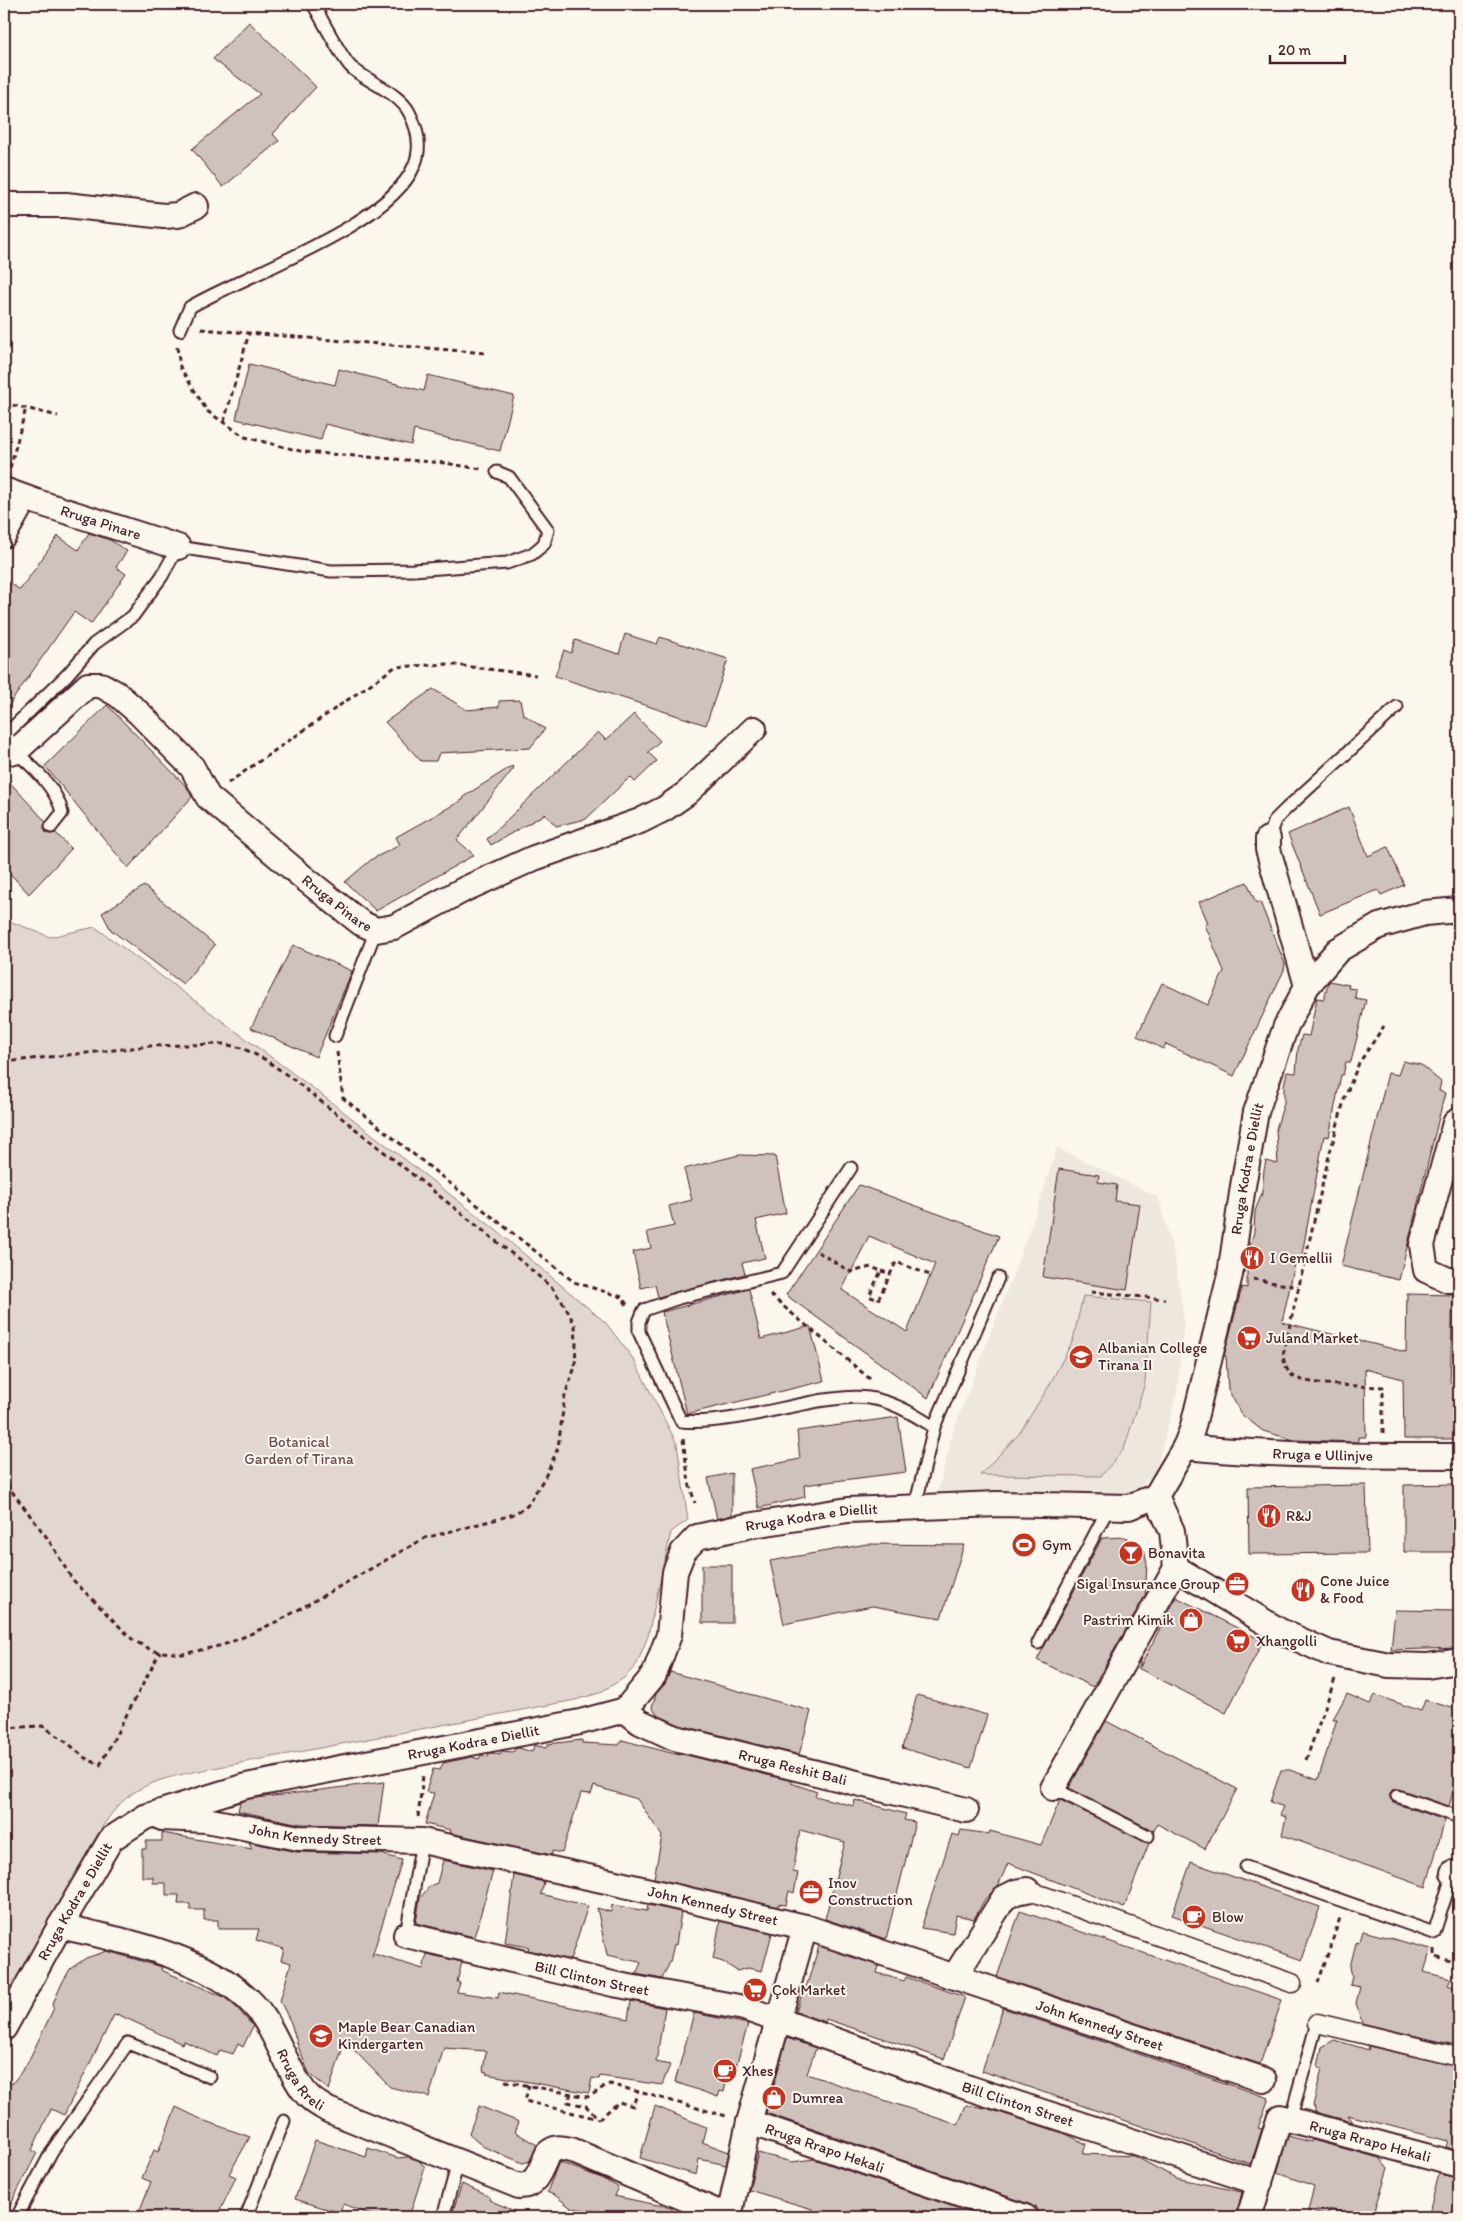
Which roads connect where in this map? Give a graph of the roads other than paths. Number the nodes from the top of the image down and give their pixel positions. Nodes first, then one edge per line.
1 (314, 4) edge
2 (4, 205) edge
3 (196, 206) dead end
4 (180, 330) road end
5 (496, 472) road end
6 (11, 493) edge
7 (4, 535) edge
8 (178, 547) junction
9 (1397, 707) dead end
10 (754, 729) dead end
11 (7, 744) edge
12 (51, 827) dead end
13 (1268, 839) joint
14 (1459, 910) edge
15 (376, 930) junction
16 (1308, 986) junction
17 (335, 1036) road end
18 (1459, 1120) edge
19 (851, 1168) dead end
20 (998, 1278) dead end
21 (1459, 1280) edge
22 (934, 1427) junction
23 (1185, 1447) junction
24 (1459, 1456) edge
25 (1156, 1496) junction
26 (915, 1507) junction
27 (1108, 1507) junction
28 (1176, 1568) junction
29 (1038, 1643) dead end
30 (1459, 1661) edge
31 (625, 1710) junction
32 (1054, 1788) joint
33 (1397, 1796) dead end
34 (966, 1810) dead end
35 (145, 1817) junction
36 (1459, 1818) edge
37 (1148, 1836) dead end
38 (422, 1842) junction
39 (1246, 1867) dead end
40 (1456, 1873) edge
41 (1027, 1890) joint
42 (60, 1926) junction
43 (805, 1927) junction
44 (406, 1935) joint
45 (955, 1976) junction
46 (1292, 1983) dead end
47 (778, 2020) junction
48 (1317, 2023) joint
49 (4, 2028) edge
50 (1459, 2058) edge
51 (210, 2077) dead end
52 (1264, 2080) dead end
53 (1285, 2118) junction
54 (284, 2121) dead end
55 (749, 2122) junction
56 (458, 2162) junction
57 (1459, 2165) edge
58 (1260, 2183) junction
59 (17, 2217) edge
60 (246, 2217) edge
61 (443, 2217) edge
62 (730, 2217) edge
63 (1025, 2217) edge
64 (1250, 2217) edge

1 - 4 lane
2 - 3 street
5 - 8 lane
6 - 7 street
6 - 8 street, Rruga Pinare
8 - 11 lane
9 - 13 lane
10 - 15 street, Rruga Pinare
11 - 12 lane
11 - 15 street, Rruga Pinare
13 - 16 street
14 - 16 street, Rruga Kodra e Diellit
15 - 17 lane
16 - 23 street, Rruga Kodra e Diellit
18 - 21 street
19 - 22 lane
20 - 22 lane
22 - 26 lane
23 - 24 street, Rruga e Ullinjve
23 - 25 street, Rruga Kodra e Diellit
25 - 27 street, Rruga Kodra e Diellit
25 - 28 street
26 - 27 street, Rruga Kodra e Diellit
26 - 31 street, Rruga Kodra e Diellit
27 - 29 lane
28 - 30 street
28 - 32 street
31 - 34 street, Rruga Reshit Bali
31 - 35 street, Rruga Kodra e Diellit
32 - 37 lane
33 - 36 lane
35 - 38 street, John Kennedy Street
35 - 42 street, Rruga Kodra e Diellit
38 - 43 street, John Kennedy Street
38 - 44 lane
39 - 40 lane
41 - 45 street
41 - 46 street
42 - 49 street, Rruga Kodra e Diellit
42 - 56 street, Rruga Rreli
43 - 45 street, John Kennedy Street
43 - 47 street
44 - 47 street, Bill Clinton Street
45 - 52 street, John Kennedy Street
47 - 55 street
47 - 58 street, Bill Clinton Street
48 - 50 street
48 - 53 lane
51 - 59 lane
53 - 57 street, Rruga Rrapo Hekali
53 - 58 street
54 - 60 lane
55 - 62 street
55 - 63 street, Rruga Rrapo Hekali
56 - 61 lane
56 - 62 street, Rruga Rreli
58 - 64 street

